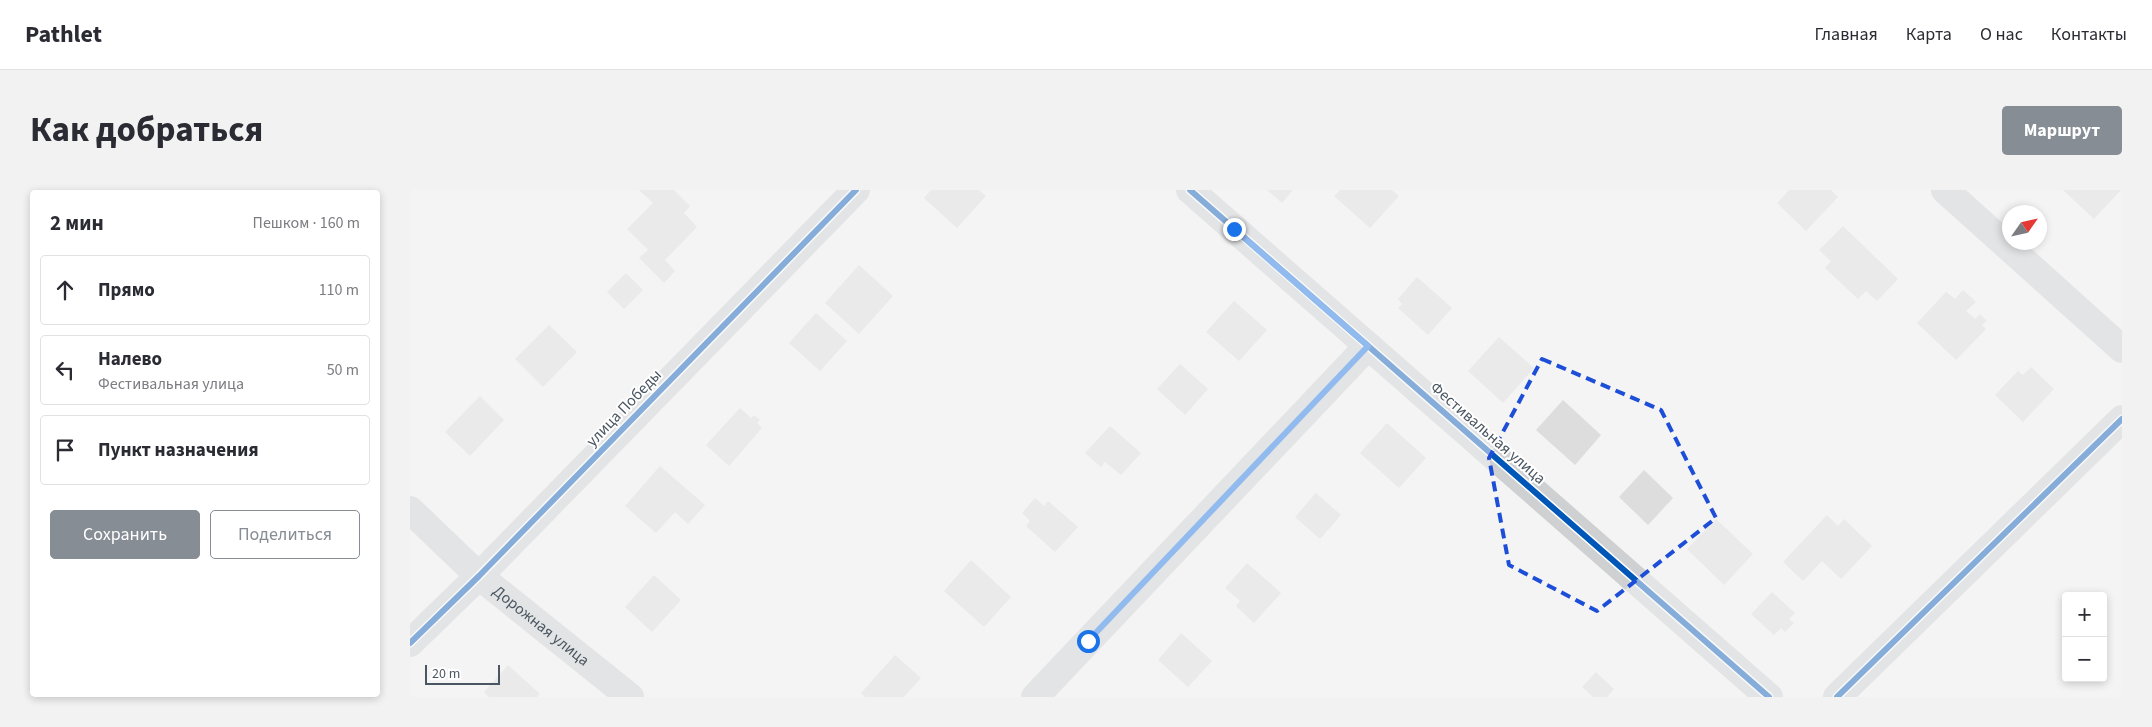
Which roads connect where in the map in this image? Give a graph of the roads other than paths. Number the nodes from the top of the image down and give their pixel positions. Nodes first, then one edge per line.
1 (856, 190) edge
2 (1190, 190) edge
3 (1945, 190) edge
4 (1368, 346) junction
5 (2122, 349) edge
6 (2122, 420) edge
7 (410, 510) edge
8 (479, 576) junction
9 (410, 643) edge
10 (630, 697) edge
11 (1035, 697) edge
12 (1769, 697) edge
13 (1837, 697) edge

1 - 8 street, улица Победы
2 - 4 street, Фестивальная улица
3 - 5 street
4 - 11 street
4 - 12 street, Фестивальная улица
6 - 13 street
7 - 8 street, Дорожная улица
8 - 9 street, улица Победы
8 - 10 street, Дорожная улица

